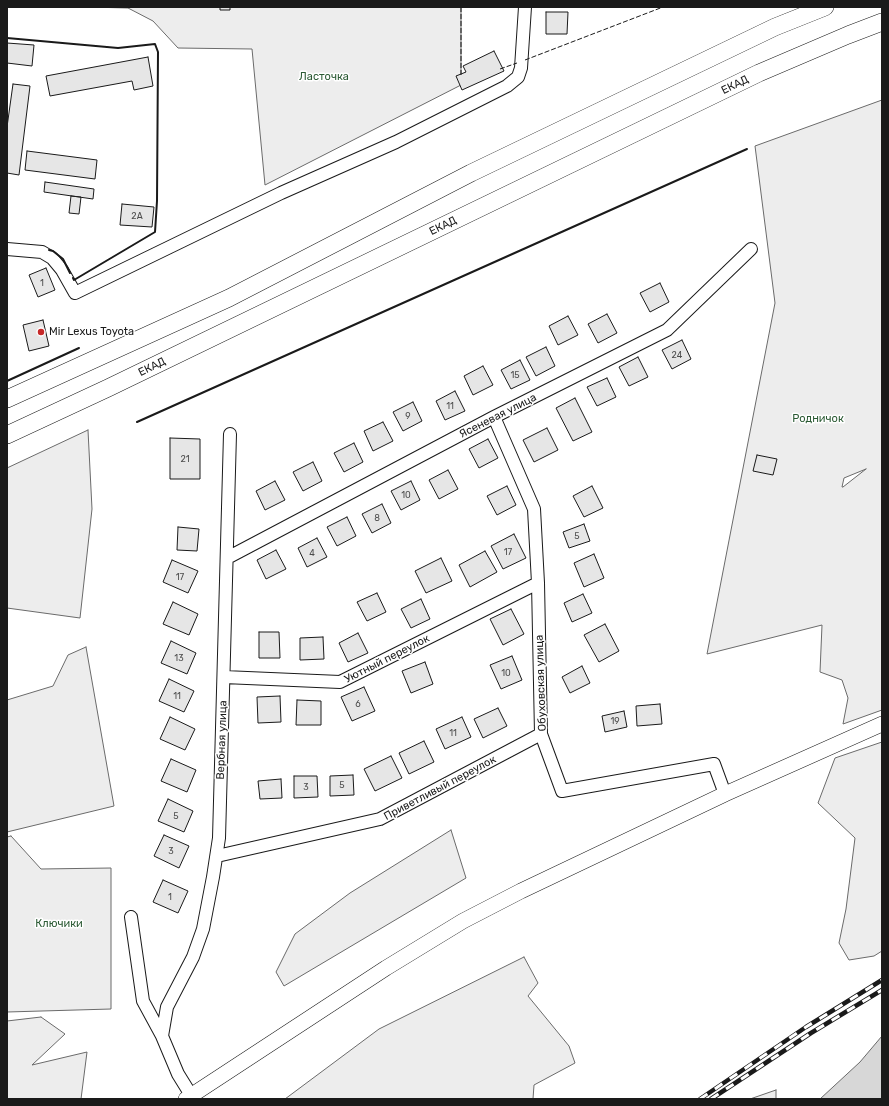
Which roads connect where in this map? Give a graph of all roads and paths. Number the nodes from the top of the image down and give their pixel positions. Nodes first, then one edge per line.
1 (525, 7) edge
2 (825, 7) edge
3 (882, 22) edge
4 (7, 249) edge
5 (751, 249) dead end
6 (7, 399) edge
7 (494, 418) junction
8 (230, 434) dead end
9 (7, 435) edge
10 (227, 558) junction
11 (538, 583) junction
12 (224, 677) junction
13 (882, 724) edge
14 (541, 734) junction
15 (725, 794) junction
16 (217, 856) junction
17 (131, 917) dead end
18 (162, 1036) junction
19 (188, 1097) edge

1 - 4 street
2 - 6 highway
3 - 9 highway, ЕКАД
5 - 7 street, Ясеневая улица
7 - 10 street, Ясеневая улица
7 - 11 street, Обуховская улица
8 - 10 street, Вербная улица
10 - 12 street, Вербная улица
11 - 12 street, Уютный переулок
11 - 14 street, Обуховская улица
12 - 16 street, Вербная улица
13 - 15 main road
14 - 15 street, Обуховская улица
14 - 16 street, Приветливый переулок
15 - 19 main road
16 - 18 street, Вербная улица
17 - 18 street
18 - 19 street

